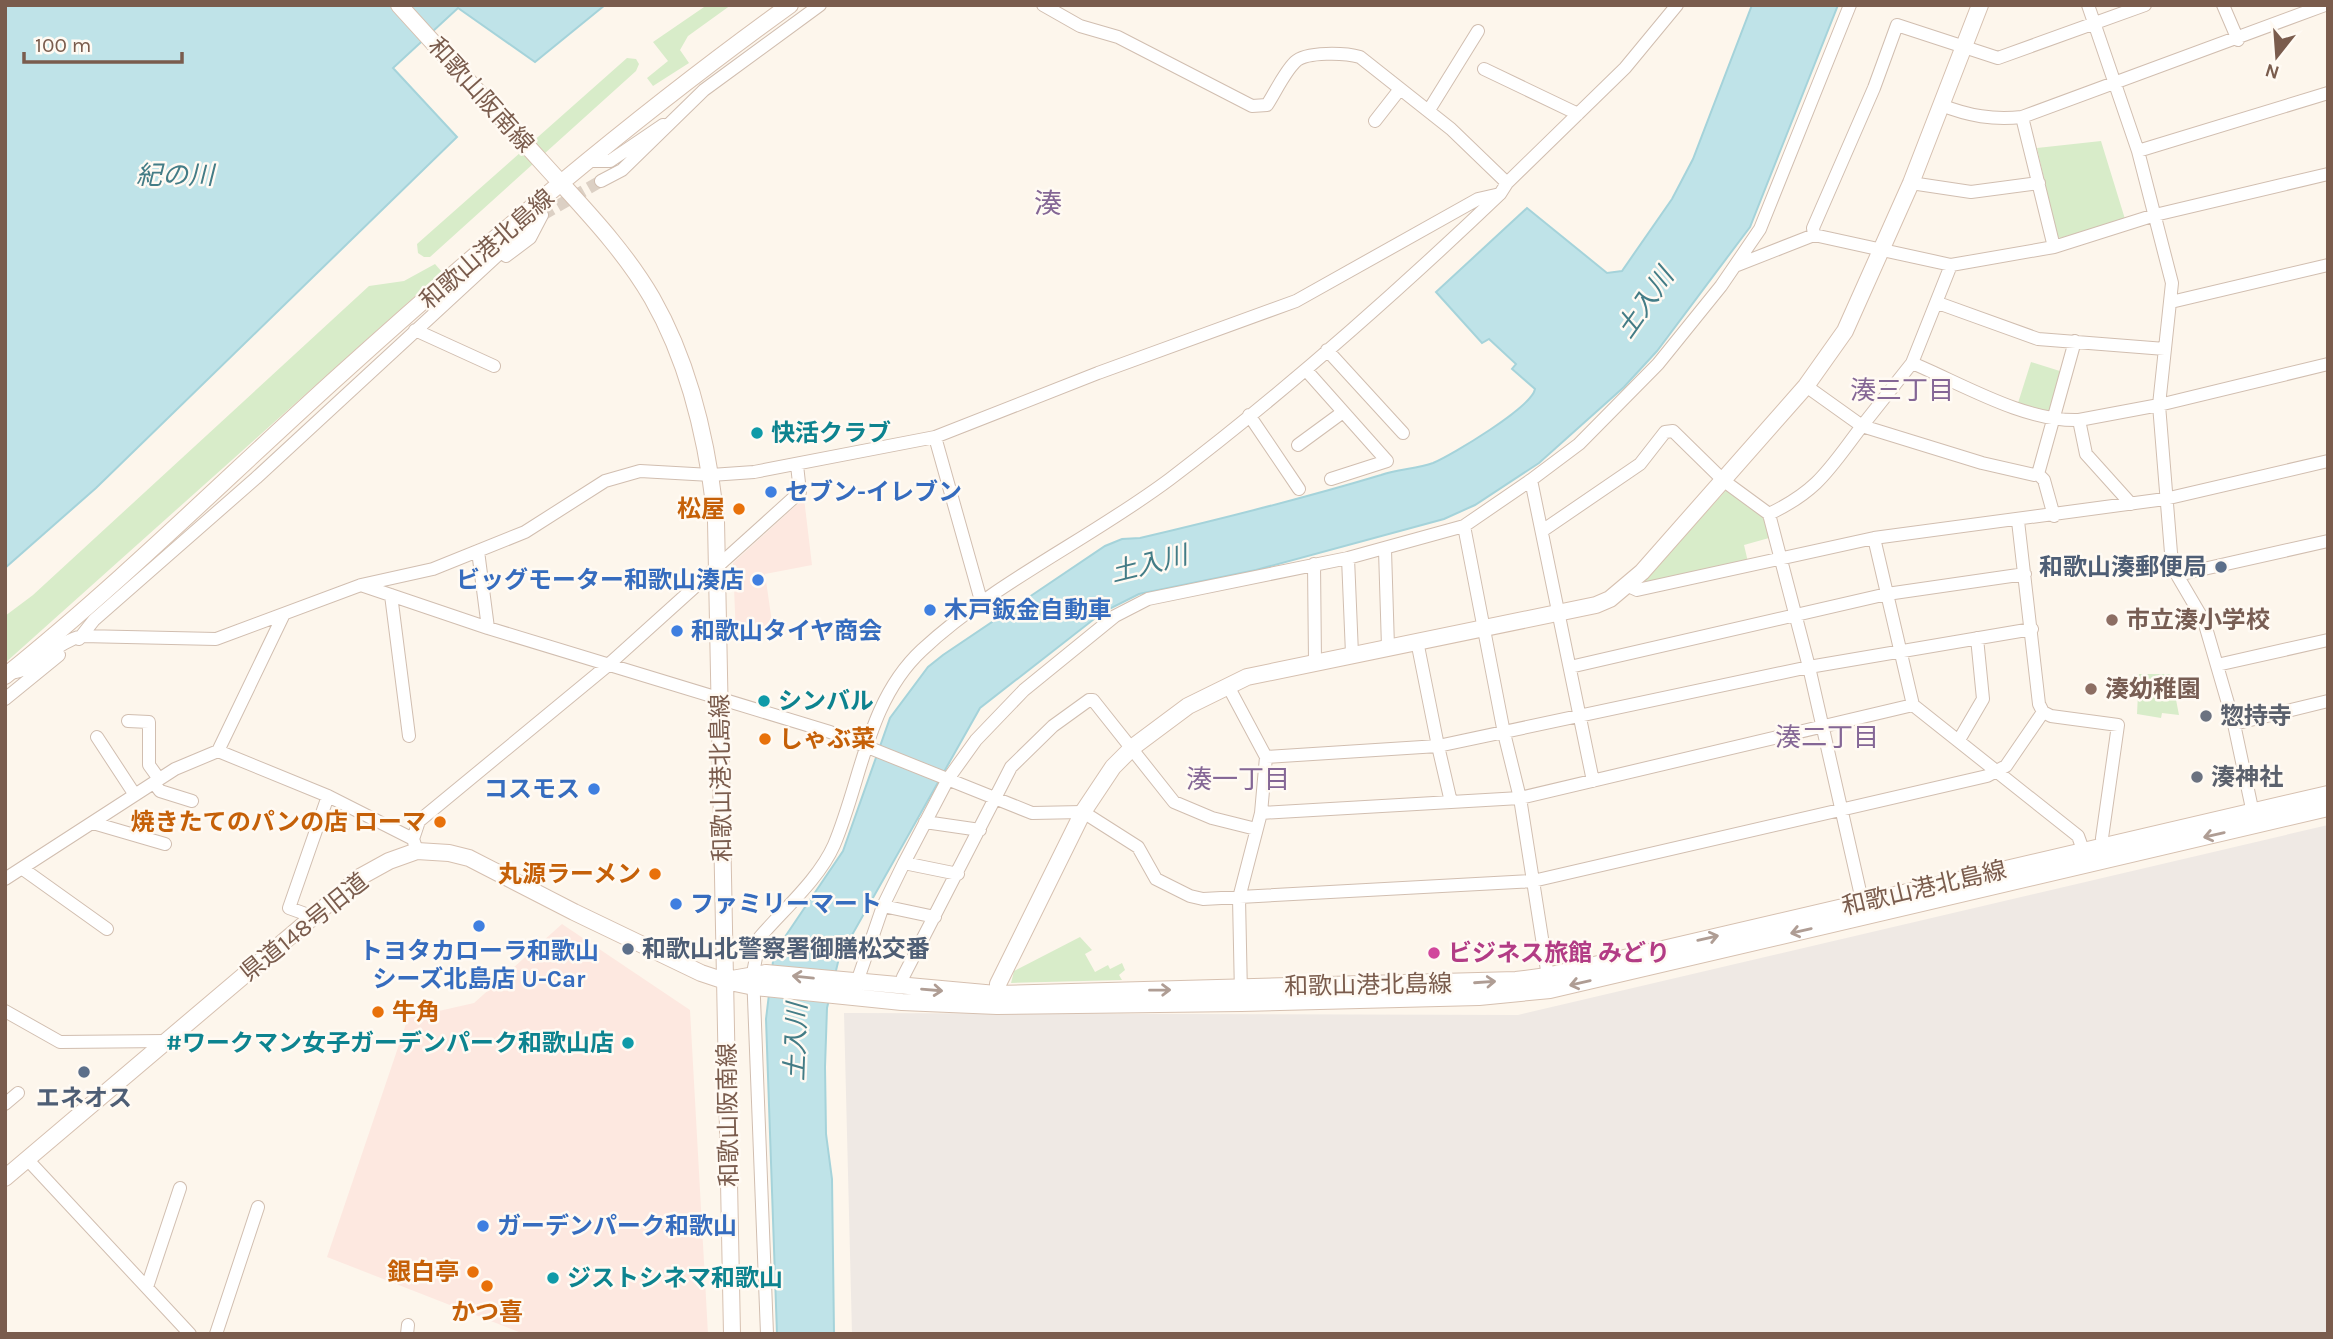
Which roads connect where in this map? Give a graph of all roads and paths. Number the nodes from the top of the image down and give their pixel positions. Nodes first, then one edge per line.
1 (399, 5) edge
2 (790, 5) edge
3 (820, 5) edge
4 (1043, 5) edge
5 (1677, 5) edge
6 (1850, 5) edge
7 (1980, 5) edge
8 (2088, 5) edge
9 (2145, 5) edge
10 (2223, 5) edge
11 (2325, 5) edge
12 (2292, 11) edge
13 (2095, 24) junction
14 (1478, 31) dead end
15 (2238, 40) junction
16 (1963, 48) junction
17 (1484, 69) dead end
18 (2117, 84) junction
19 (1400, 89) junction
20 (2328, 93) edge
21 (1941, 106) junction
22 (1429, 110) junction
23 (1578, 114) junction
24 (2022, 117) junction
25 (672, 119) junction
26 (1375, 121) dead end
27 (2138, 151) junction
28 (591, 161) junction
29 (2328, 174) edge
30 (601, 181) tunnel mouth
31 (1911, 183) junction
32 (2039, 183) junction
33 (562, 184) junction
34 (1504, 188) junction
35 (535, 214) junction
36 (2155, 215) junction
37 (1814, 235) junction
38 (2054, 247) junction
39 (1884, 249) junction
40 (1951, 265) junction
41 (2328, 265) edge
42 (1735, 266) junction
43 (2171, 302) junction
44 (1938, 303) junction
45 (415, 330) junction
46 (2075, 341) junction
47 (2165, 349) junction
48 (1327, 350) junction
49 (1912, 363) junction
50 (2328, 364) edge
51 (494, 366) dead end
52 (1306, 370) junction
53 (1806, 386) junction
54 (2159, 405) junction
55 (1343, 412) junction
56 (1249, 415) junction
57 (2079, 420) junction
58 (2054, 421) junction
59 (1862, 426) junction
60 (1403, 433) dead end
61 (935, 438) junction
62 (1298, 446) dead end
63 (2328, 461) edge
64 (797, 465) junction
65 (2038, 474) junction
66 (711, 475) junction
67 (1331, 479) dead end
68 (1531, 480) junction
69 (1724, 481) junction
70 (1299, 489) dead end
71 (2165, 499) junction
72 (2131, 503) junction
73 (1769, 514) junction
74 (2054, 516) junction
75 (2018, 521) junction
76 (1464, 526) junction
77 (1542, 531) junction
78 (1874, 538) junction
79 (2328, 541) edge
80 (1385, 550) junction
81 (478, 551) junction
82 (1348, 558) junction
83 (1780, 561) junction
84 (1314, 564) junction
85 (717, 568) junction
86 (2025, 574) junction
87 (2177, 575) junction
88 (362, 585) junction
89 (1626, 585) junction
90 (1887, 594) junction
91 (391, 595) junction
92 (982, 604) junction
93 (1558, 613) junction
94 (1795, 615) junction
95 (283, 616) junction
96 (488, 628) junction
97 (1483, 629) junction
98 (2032, 629) junction
99 (82, 636) junction
100 (1977, 638) junction
101 (2328, 640) edge
102 (1416, 641) junction
103 (1388, 647) junction
104 (1900, 649) junction
105 (1352, 654) junction
106 (1315, 662) junction
107 (2217, 665) junction
108 (607, 666) junction
109 (1570, 667) junction
110 (1809, 667) junction
111 (7, 675) edge
112 (1228, 686) junction
113 (5, 699) edge
114 (719, 700) junction
115 (2328, 701) edge
116 (1913, 705) junction
117 (2043, 712) junction
118 (1580, 717) junction
119 (128, 721) dead end
120 (2234, 724) junction
121 (1822, 727) junction
122 (1504, 733) junction
123 (409, 736) dead end
124 (97, 737) dead end
125 (1959, 740) junction
126 (870, 746) junction
127 (1438, 746) junction
128 (1133, 747) junction
129 (218, 751) junction
130 (1266, 757) junction
131 (1998, 770) junction
132 (946, 778) junction
133 (156, 781) junction
134 (1593, 781) junction
135 (2328, 794) edge
136 (135, 795) junction
137 (328, 796) junction
138 (997, 797) junction
139 (1520, 798) junction
140 (192, 801) dead end
141 (1451, 802) junction
142 (1841, 808) junction
143 (2328, 808) edge
144 (1083, 812) junction
145 (1261, 813) junction
146 (2254, 818) junction
147 (925, 822) junction
148 (93, 823) junction
149 (1256, 829) junction
150 (980, 830) junction
151 (165, 844) dead end
152 (415, 845) junction
153 (2104, 853) junction
154 (2085, 858) junction
155 (904, 863) junction
156 (23, 869) junction
157 (958, 874) junction
158 (7, 875) edge
159 (1532, 880) junction
160 (1239, 898) junction
161 (883, 906) junction
162 (1864, 909) junction
163 (314, 917) junction
164 (935, 917) junction
165 (107, 929) dead end
166 (759, 980) junction
167 (725, 981) junction
168 (1549, 983) junction
169 (846, 986) junction
170 (901, 987) junction
171 (1241, 995) junction
172 (997, 1000) junction
173 (5, 1011) edge
174 (166, 1041) junction
175 (18, 1093) dead end
176 (5, 1104) edge
177 (27, 1159) junction
178 (5, 1178) edge
179 (180, 1188) dead end
180 (258, 1207) dead end
181 (147, 1287) junction
182 (190, 1334) edge
183 (216, 1334) edge
184 (732, 1334) edge
185 (766, 1334) edge

1 - 33 main road, 和歌山阪南線
2 - 28 main road
3 - 25 street
4 - 19 street
5 - 23 street
6 - 42 street
7 - 16 main road
8 - 13 street
9 - 13 street
10 - 15 street
11 - 12 street
12 - 15 street
13 - 16 street
13 - 18 street
14 - 22 street
15 - 18 street
16 - 21 main road
16 - 37 street
17 - 23 street
18 - 24 street
18 - 27 street
19 - 22 street
19 - 26 street
20 - 27 street
21 - 24 street
21 - 31 main road
22 - 34 street
23 - 34 street
24 - 32 street
25 - 28 street
25 - 30 street
27 - 36 street
28 - 33 main road
29 - 36 street
31 - 32 street
31 - 39 main road
32 - 38 street
33 - 35 main road, 和歌山港北島線
33 - 66 main road, 和歌山港北島線
34 - 48 street
34 - 61 street
35 - 45 street
35 - 111 main road, 和歌山港北島線
36 - 38 street
36 - 43 street
37 - 39 street
37 - 42 street
38 - 40 street
39 - 40 street
39 - 53 main road
40 - 44 street
41 - 43 street
42 - 68 street
43 - 47 street
44 - 46 street
44 - 49 street
45 - 51 street
45 - 99 street
46 - 47 street
46 - 58 street
47 - 54 street
48 - 52 street
48 - 60 street
49 - 58 street
49 - 59 street
50 - 54 street
52 - 55 street
52 - 56 street
53 - 59 street
53 - 69 main road
54 - 57 street
54 - 71 street
55 - 62 street
55 - 67 street
56 - 70 street
56 - 92 street
57 - 58 street
57 - 72 street
58 - 65 street
59 - 65 street
59 - 73 street
61 - 64 street
61 - 92 street
63 - 71 street
64 - 66 street
64 - 85 street
65 - 74 street
66 - 81 street
66 - 85 main road, 和歌山港北島線
68 - 76 street
68 - 77 street
69 - 73 street
69 - 77 street
69 - 89 main road
71 - 72 street
71 - 87 street
72 - 74 street
73 - 83 street
74 - 75 street
75 - 78 street
75 - 86 street
76 - 80 street
76 - 97 street
77 - 93 street
78 - 83 street
78 - 90 street
79 - 87 street
80 - 82 street
80 - 103 street
81 - 88 street
81 - 96 street
82 - 84 street
82 - 105 street
83 - 89 street
83 - 94 street
84 - 106 street
84 - 132 street
85 - 108 street
85 - 114 main road, 和歌山港北島線
86 - 90 street
86 - 98 street
87 - 107 street
88 - 91 street
88 - 95 street
89 - 93 main road
90 - 94 street
90 - 104 street
91 - 96 street
91 - 123 street
92 - 126 street
93 - 97 main road
93 - 109 street
94 - 109 street
94 - 110 street
95 - 99 street
95 - 129 street
96 - 108 street
97 - 102 main road
97 - 122 street
98 - 100 street
98 - 117 street
99 - 111 street
99 - 113 street
100 - 104 street
100 - 125 street
101 - 107 street
102 - 103 main road
102 - 127 street
103 - 105 main road
104 - 110 street
104 - 116 street
105 - 106 main road
106 - 112 main road
107 - 120 street
108 - 114 street
108 - 152 street
109 - 118 street
110 - 118 street
110 - 121 street
112 - 128 main road
112 - 130 street
114 - 126 street
114 - 167 main road, 和歌山港北島線
115 - 120 street
116 - 121 street
116 - 125 street
117 - 131 street
117 - 153 street
118 - 122 street
118 - 134 street
119 - 133 street
120 - 146 street
121 - 134 street
121 - 142 street
122 - 127 street
122 - 139 street
124 - 136 street
125 - 131 street
126 - 132 street
126 - 166 street
127 - 130 street
127 - 141 street
128 - 138 street
128 - 144 main road
128 - 149 street
129 - 133 street
129 - 137 street
130 - 145 street
131 - 142 street
131 - 154 street
132 - 138 street
132 - 147 street
133 - 136 street
133 - 140 street
134 - 139 street
135 - 146 main road, 和歌山港北島線
136 - 148 street
137 - 152 street
137 - 163 street
138 - 144 street
138 - 150 street
139 - 141 street
139 - 159 street
141 - 145 street
142 - 159 street
142 - 162 street
143 - 146 main road, 和歌山港北島線
144 - 160 street
144 - 172 main road
145 - 149 street
146 - 153 main road, 和歌山港北島線
147 - 150 street
147 - 155 street
148 - 151 street
148 - 156 street
149 - 160 street
150 - 157 street
152 - 163 main road, 県道148号旧道
152 - 167 main road, 県道148号旧道
153 - 154 main road, 和歌山港北島線
154 - 162 main road, 和歌山港北島線
155 - 157 street
155 - 161 street
156 - 158 street
156 - 165 street
157 - 164 street
159 - 160 street
159 - 168 street
160 - 171 street
161 - 164 street
161 - 169 street
162 - 168 main road, 和歌山港北島線
163 - 174 main road, 県道148号旧道
164 - 170 street
166 - 167 main road, 和歌山港北島線
166 - 169 main road, 和歌山港北島線
166 - 185 street
167 - 184 main road, 和歌山阪南線
168 - 171 main road, 和歌山港北島線
169 - 170 main road, 和歌山港北島線
169 - 172 main road, 和歌山港北島線
170 -> 172 main road, 和歌山港北島線
171 - 172 main road, 和歌山港北島線
173 - 174 street
174 - 177 main road, 県道148号旧道
175 - 176 street
177 - 178 main road, 県道148号旧道
177 - 181 street
179 - 181 street
180 - 183 street
181 - 182 street

